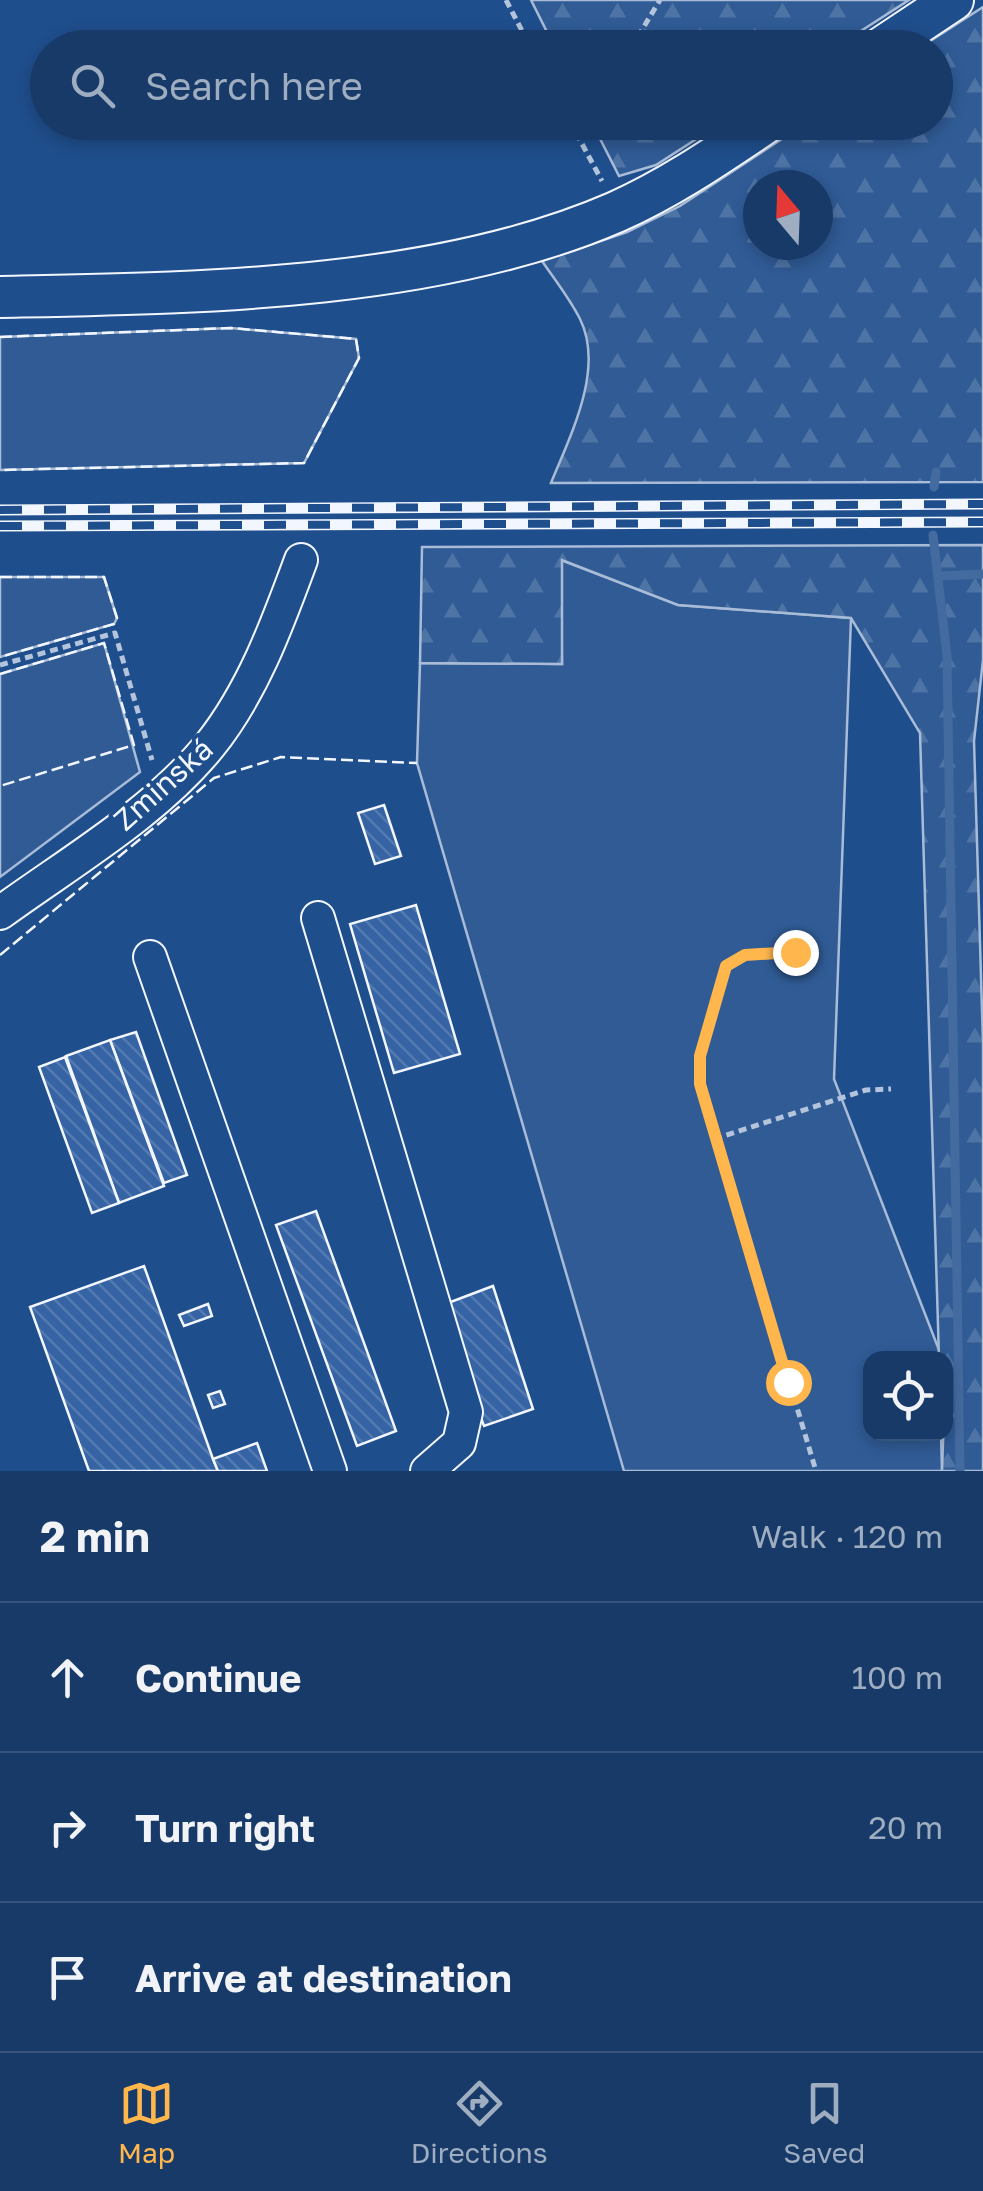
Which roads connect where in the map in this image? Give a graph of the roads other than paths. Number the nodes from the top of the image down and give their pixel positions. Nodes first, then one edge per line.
1 (953, 0) edge
2 (908, 30) edge
3 (740, 140) edge
4 (0, 297) edge
5 (301, 560) dead end
6 (0, 913) edge
7 (318, 918) dead end
8 (150, 957) dead end
9 (330, 1471) edge
10 (427, 1471) edge

1 - 2 main road
3 - 4 main road
5 - 6 street, Zminská
7 - 10 street
8 - 9 street

